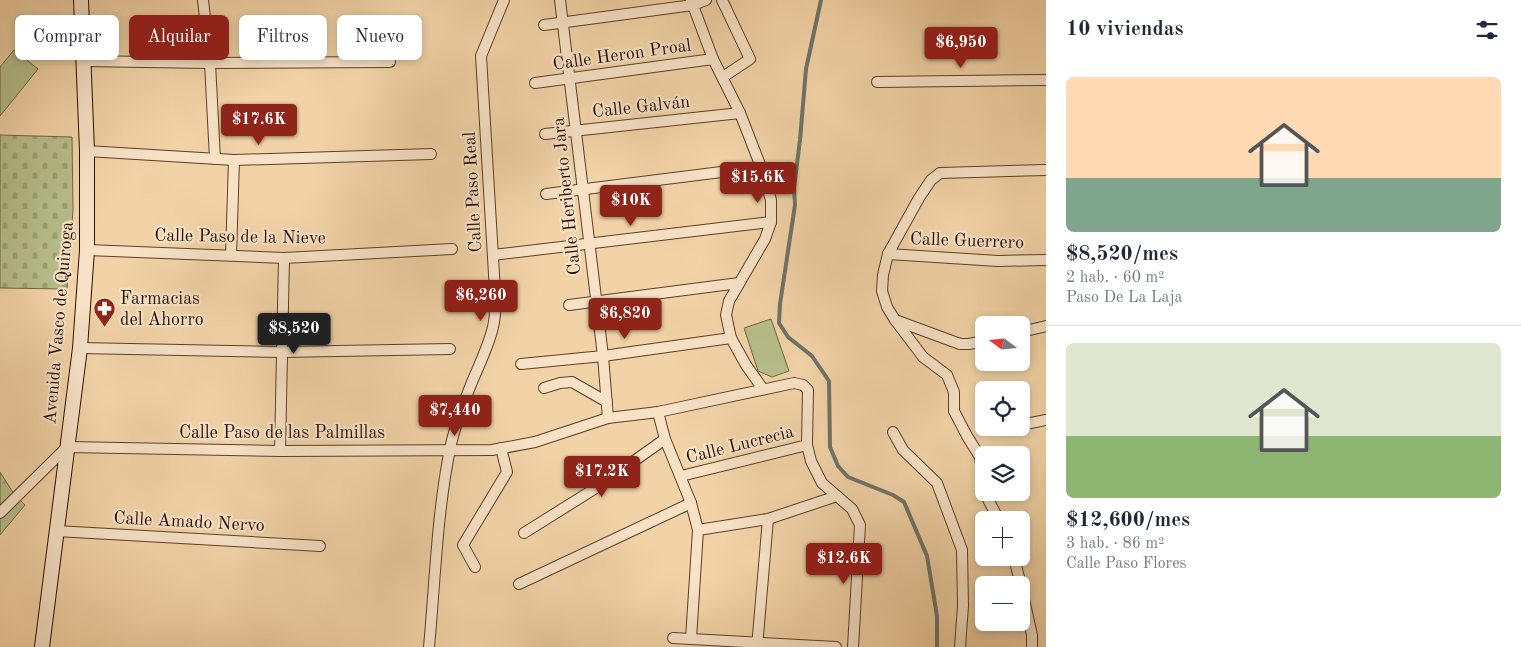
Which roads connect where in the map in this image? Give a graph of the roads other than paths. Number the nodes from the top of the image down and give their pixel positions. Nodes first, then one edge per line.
1 (82, 0) edge
2 (203, 0) edge
3 (504, 0) edge
4 (560, 0) edge
5 (706, 0) edge
6 (722, 0) edge
7 (692, 3) edge
8 (563, 24) junction
9 (544, 25) dead end
10 (713, 59) junction
11 (83, 61) junction
12 (390, 62) dead end
13 (210, 63) junction
14 (723, 77) junction
15 (570, 78) junction
16 (1046, 80) edge
17 (877, 82) dead end
18 (535, 83) dead end
19 (740, 113) junction
20 (576, 131) junction
21 (545, 134) dead end
22 (87, 151) junction
23 (431, 154) dead end
24 (215, 159) junction
25 (234, 160) junction
26 (761, 167) junction
27 (1046, 170) edge
28 (583, 189) junction
29 (546, 194) dead end
30 (771, 222) junction
31 (588, 245) junction
32 (452, 249) dead end
33 (87, 250) junction
34 (888, 254) junction
35 (231, 255) junction
36 (493, 255) junction
37 (284, 258) junction
38 (1046, 260) edge
39 (739, 283) junction
40 (596, 302) junction
41 (569, 305) dead end
42 (895, 320) junction
43 (1046, 326) edge
44 (1030, 330) edge
45 (731, 338) junction
46 (975, 343) edge
47 (80, 348) junction
48 (450, 349) dead end
49 (281, 352) junction
50 (603, 356) junction
51 (521, 364) dead end
52 (544, 388) dead end
53 (763, 389) junction
54 (607, 402) junction
55 (658, 412) junction
56 (608, 418) junction
57 (1046, 420) edge
58 (1030, 424) edge
59 (893, 432) dead end
60 (664, 439) junction
61 (807, 445) junction
62 (67, 447) junction
63 (501, 448) junction
64 (450, 449) junction
65 (975, 449) edge
66 (280, 451) junction
67 (680, 476) junction
68 (837, 496) junction
69 (691, 503) junction
70 (0, 513) edge
71 (768, 519) junction
72 (698, 530) junction
73 (56, 531) junction
74 (524, 533) dead end
75 (320, 546) dead end
76 (475, 567) dead end
77 (519, 584) dead end
78 (1030, 626) edge
79 (673, 638) dead end
80 (691, 639) junction
81 (758, 645) edge
82 (42, 647) edge
83 (429, 647) edge
84 (836, 647) edge
85 (853, 647) edge
86 (960, 647) edge
87 (1032, 647) edge

1 - 11 main road, Avenida Vasco de Quiroga
2 - 13 street
3 - 36 street, Calle Paso Real
4 - 8 street, Calle Heriberto Jara
5 - 7 street
6 - 14 street
7 - 8 street
7 - 10 street
8 - 9 street
8 - 15 street, Calle Heriberto Jara
10 - 14 street
10 - 15 street, Calle Heron Proal
11 - 13 street
11 - 22 main road, Avenida Vasco de Quiroga
12 - 13 street
13 - 24 street
14 - 19 street
15 - 18 street, Calle Heron Proal
15 - 20 street, Calle Heriberto Jara
16 - 17 street
19 - 20 street, Calle Galván
19 - 26 street
20 - 21 street, Calle Galván
20 - 28 street, Calle Heriberto Jara
22 - 24 street
22 - 33 main road, Avenida Vasco de Quiroga
23 - 25 street
24 - 25 street
25 - 35 street
26 - 28 street
26 - 30 street
27 - 34 street
28 - 29 street
28 - 31 street, Calle Heriberto Jara
30 - 31 street
30 - 39 street
31 - 36 street
31 - 40 street, Calle Heriberto Jara
32 - 37 street, Calle Paso de la Nieve
33 - 35 street, Calle Paso de la Nieve
33 - 47 main road, Avenida Vasco de Quiroga
34 - 38 street, Calle Guerrero
34 - 42 street
35 - 37 street, Calle Paso de la Nieve
36 - 64 street, Calle Paso Real
37 - 49 street
39 - 40 street
39 - 45 street
40 - 41 street
40 - 50 street, Calle Heriberto Jara
42 - 46 street
42 - 65 street
43 - 44 street
45 - 50 street
45 - 53 street
47 - 49 street
47 - 62 main road, Avenida Vasco de Quiroga
48 - 49 street
49 - 66 street
50 - 51 street
50 - 54 street, Calle Heriberto Jara
52 - 54 street
53 - 55 street, Calle Paso de las Palmillas
53 - 61 street, Calle Paso de las Palmillas
54 - 56 street, Calle Heriberto Jara
55 - 56 street, Calle Paso de las Palmillas
55 - 60 street
56 - 63 street, Calle Paso de las Palmillas
57 - 58 street
59 - 86 street
60 - 67 street
60 - 74 street
61 - 67 street, Calle Lucrecia
61 - 68 street
62 - 66 street, Calle Paso de las Palmillas
62 - 70 street
62 - 73 main road, Avenida Vasco de Quiroga
63 - 64 street, Calle Paso de las Palmillas
63 - 76 street
64 - 66 street, Calle Paso de las Palmillas
64 - 83 street, Calle Paso Real
67 - 69 street
68 - 71 street
68 - 85 street
69 - 72 street
69 - 77 street
71 - 72 street
71 - 81 street
72 - 80 street
73 - 75 street, Calle Amado Nervo
73 - 82 main road, Avenida Vasco de Quiroga
78 - 87 street
79 - 80 street
80 - 81 street
81 - 84 street

